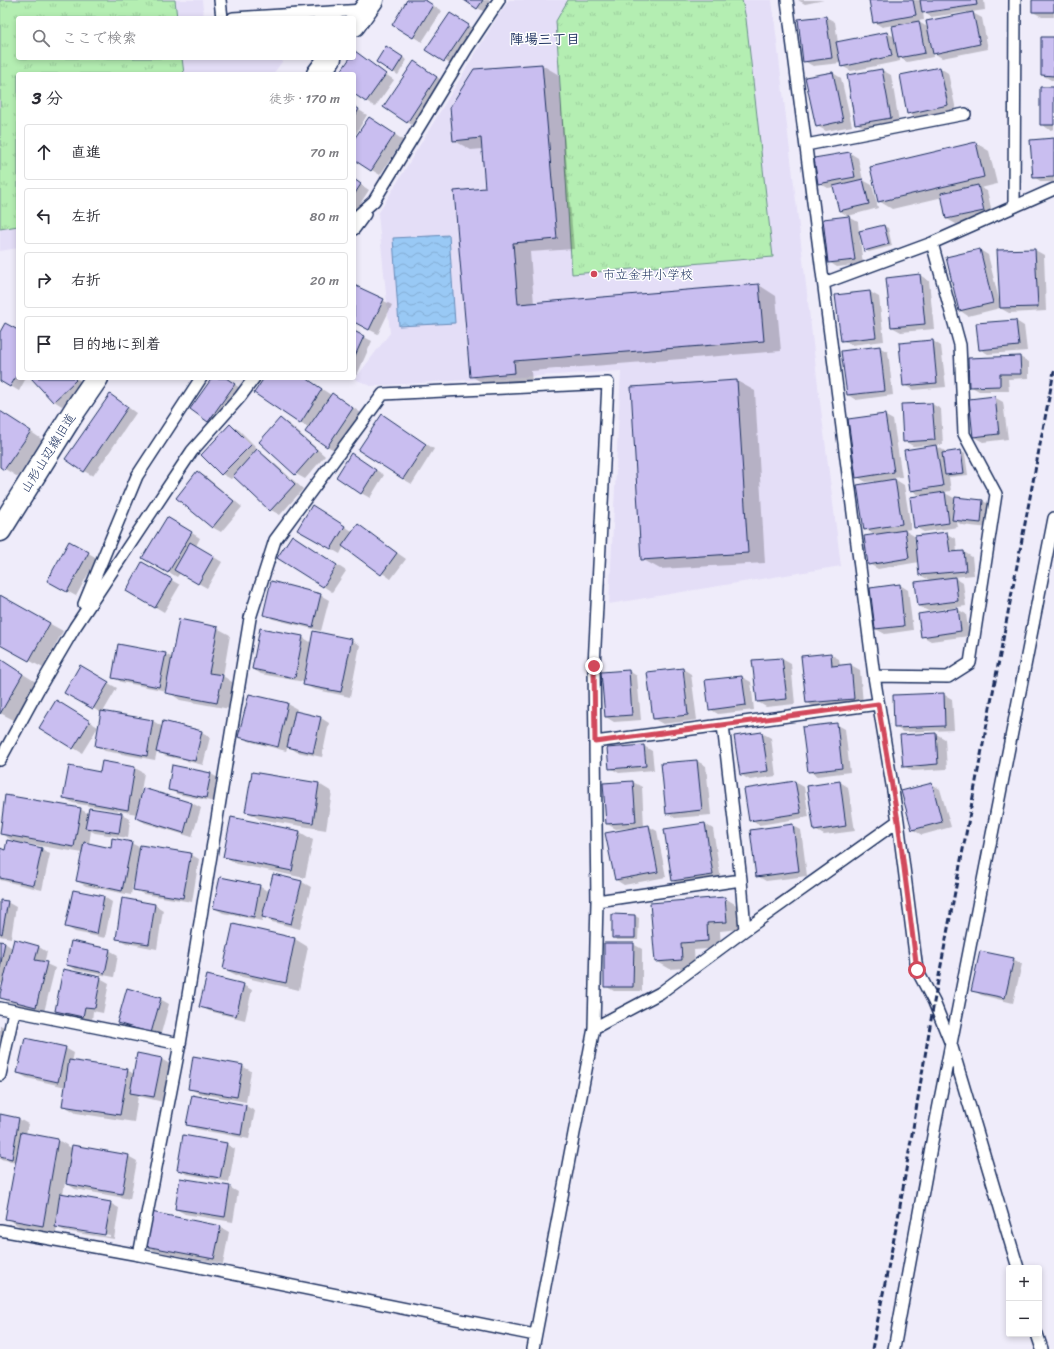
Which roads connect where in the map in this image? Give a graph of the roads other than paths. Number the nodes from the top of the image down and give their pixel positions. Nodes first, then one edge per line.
1 (220, 0) edge
2 (499, 0) edge
3 (787, 0) edge
4 (1015, 0) edge
5 (364, 12) edge
6 (222, 16) edge
7 (277, 16) edge
8 (328, 60) edge
9 (320, 72) edge
10 (965, 114) dead end
11 (806, 145) junction
12 (1054, 190) edge
13 (374, 201) junction
14 (1014, 206) junction
15 (356, 217) edge
16 (356, 226) edge
17 (932, 243) junction
18 (824, 284) junction
19 (96, 380) edge
20 (200, 380) edge
21 (253, 380) edge
22 (1054, 518) edge
23 (0, 530) edge
24 (75, 627) junction
25 (874, 676) junction
26 (878, 704) junction
27 (723, 725) junction
28 (595, 742) junction
29 (0, 760) edge
30 (898, 821) junction
31 (741, 880) junction
32 (597, 901) junction
33 (745, 930) junction
34 (0, 1008) edge
35 (14, 1011) junction
36 (594, 1028) junction
37 (180, 1044) junction
38 (951, 1044) junction
39 (0, 1075) edge
40 (0, 1230) edge
41 (139, 1255) junction
42 (1017, 1265) edge
43 (535, 1335) junction
44 (1038, 1337) edge
45 (533, 1349) edge
46 (894, 1349) edge
47 (1042, 1349) edge

1 - 6 lane
2 - 13 lane
3 - 11 lane
4 - 14 lane
5 - 7 lane
8 - 9 street
10 - 11 lane
11 - 18 lane
12 - 14 lane
13 - 15 lane
13 - 16 lane
14 - 17 lane
17 - 18 lane
17 - 25 lane
18 - 25 lane
19 - 23 street, 山形山辺線旧道
20 - 24 lane
21 - 24 lane
22 - 38 lane
24 - 29 lane
25 - 26 lane
26 - 27 lane
26 - 30 lane
27 - 28 lane
27 - 31 lane
28 - 32 lane
28 - 37 lane
30 - 33 lane
30 - 38 lane
31 - 32 lane
31 - 33 lane
32 - 36 lane
33 - 36 lane
34 - 35 lane
35 - 37 lane
35 - 39 lane
36 - 43 lane
37 - 41 lane
38 - 42 lane
38 - 46 lane
40 - 41 lane
41 - 43 lane
43 - 45 lane
44 - 47 lane

